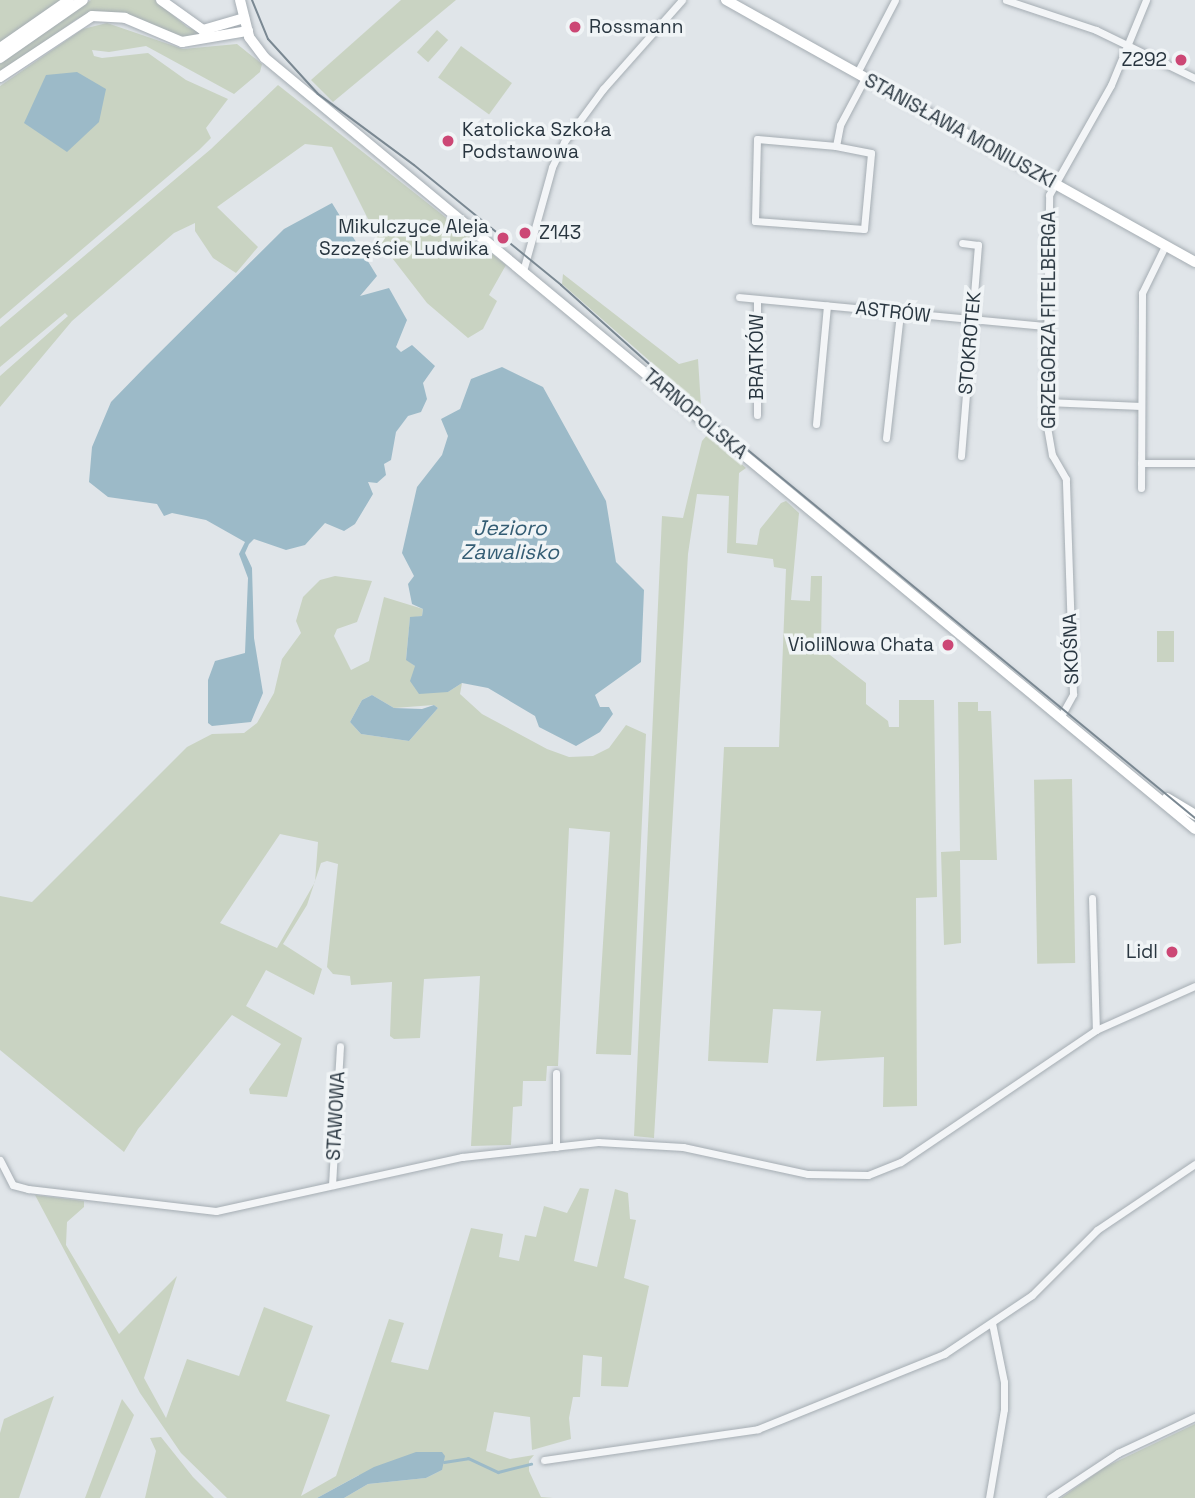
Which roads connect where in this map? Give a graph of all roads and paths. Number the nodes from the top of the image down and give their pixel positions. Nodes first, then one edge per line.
1 (69, 0) edge
2 (83, 0) edge
3 (161, 0) edge
4 (240, 0) edge
5 (682, 0) edge
6 (726, 0) edge
7 (895, 0) edge
8 (1006, 0) edge
9 (1146, 0) edge
10 (244, 18) junction
11 (250, 37) junction
12 (1129, 45) junction
13 (0, 48) edge
14 (0, 58) edge
15 (861, 76) junction
16 (0, 77) edge
17 (1195, 78) edge
18 (836, 146) junction
19 (1055, 184) junction
20 (962, 243) dead end
21 (1165, 246) junction
22 (1195, 262) edge
23 (523, 271) junction
24 (739, 297) dead end
25 (757, 300) junction
26 (827, 306) junction
27 (900, 313) junction
28 (972, 320) junction
29 (1047, 326) junction
30 (1046, 402) junction
31 (1141, 406) junction
32 (757, 415) dead end
33 (816, 424) dead end
34 (886, 438) dead end
35 (961, 456) dead end
36 (1141, 463) junction
37 (1195, 463) edge
38 (1141, 488) dead end
39 (1068, 578) joint
40 (1062, 716) junction
41 (1143, 783) junction
42 (1195, 816) edge
43 (1195, 829) edge
44 (1092, 898) dead end
45 (1195, 986) edge
46 (1096, 1030) junction
47 (340, 1046) dead end
48 (556, 1073) dead end
49 (556, 1147) junction
50 (0, 1160) edge
51 (1195, 1164) edge
52 (332, 1185) junction
53 (992, 1323) junction
54 (1195, 1417) edge
55 (544, 1460) dead end
56 (989, 1498) edge
57 (1050, 1498) edge

1 - 13 main road
2 - 14 main road
3 - 10 main road
4 - 10 main road
5 - 23 street
6 - 15 main road, STANISŁAWA MONIUSZKI
7 - 15 street
8 - 12 street
9 - 12 street, GRZEGORZA FITELBERGA
10 - 11 main road
11 - 16 main road
11 - 23 main road, TARNOPOLSKA
12 - 17 street
12 - 19 street, GRZEGORZA FITELBERGA
15 - 18 street
15 - 19 main road, STANISŁAWA MONIUSZKI
18 - 18 street
19 - 21 main road, STANISŁAWA MONIUSZKI
19 - 29 street, GRZEGORZA FITELBERGA
20 - 28 street, STOKROTEK
21 - 22 main road, STANISŁAWA MONIUSZKI
21 - 31 street
23 - 40 main road, TARNOPOLSKA
24 - 25 street, ASTRÓW
25 - 26 street, ASTRÓW
25 - 32 street, BRATKÓW
26 - 27 street, ASTRÓW
26 - 33 street
27 - 28 street, ASTRÓW
27 - 34 street
28 - 29 street, ASTRÓW
28 - 35 street, STOKROTEK
29 - 30 street, GRZEGORZA FITELBERGA
30 - 31 street
30 - 39 street, GRZEGORZA FITELBERGA
31 - 36 street
36 - 37 street
36 - 38 street
39 - 40 street, SKOŚNA
40 - 41 main road, TARNOPOLSKA
41 - 42 main road, TARNOPOLSKA
41 - 43 main road, TARNOPOLSKA
44 - 46 street
45 - 46 street
46 - 49 street
47 - 52 street, STAWOWA
48 - 49 street
49 - 52 street
50 - 52 street
51 - 53 street
53 - 55 street
53 - 56 street
54 - 57 street

